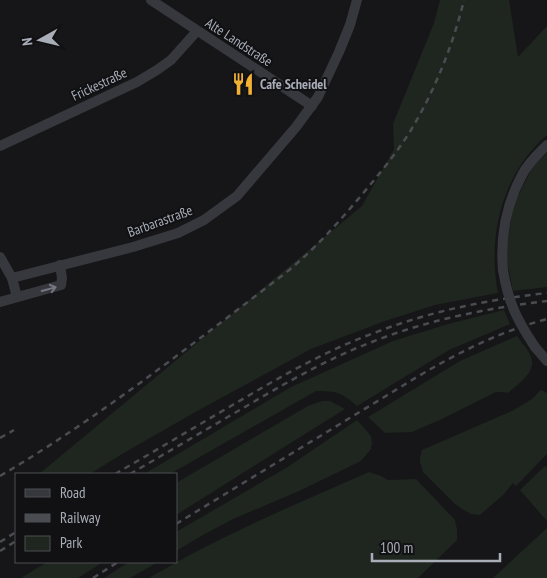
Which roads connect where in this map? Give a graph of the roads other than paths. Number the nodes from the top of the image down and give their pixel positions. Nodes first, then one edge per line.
1 (151, 0) edge
2 (357, 0) edge
3 (197, 31) junction
4 (312, 106) junction
5 (547, 145) edge
6 (0, 146) edge
7 (0, 257) edge
8 (60, 265) junction
9 (12, 278) junction
10 (17, 297) junction
11 (0, 302) edge
12 (547, 361) edge

1 - 3 street, Alte Landstraße
2 - 4 street, Barbarastraße
3 - 4 street, Alte Landstraße
3 - 6 street, Frickestraße
4 - 8 street, Barbarastraße
5 - 12 street, bridge
7 - 9 street
8 - 9 street, Barbarastraße
10 -> 8 street
9 - 10 street
10 - 11 street

